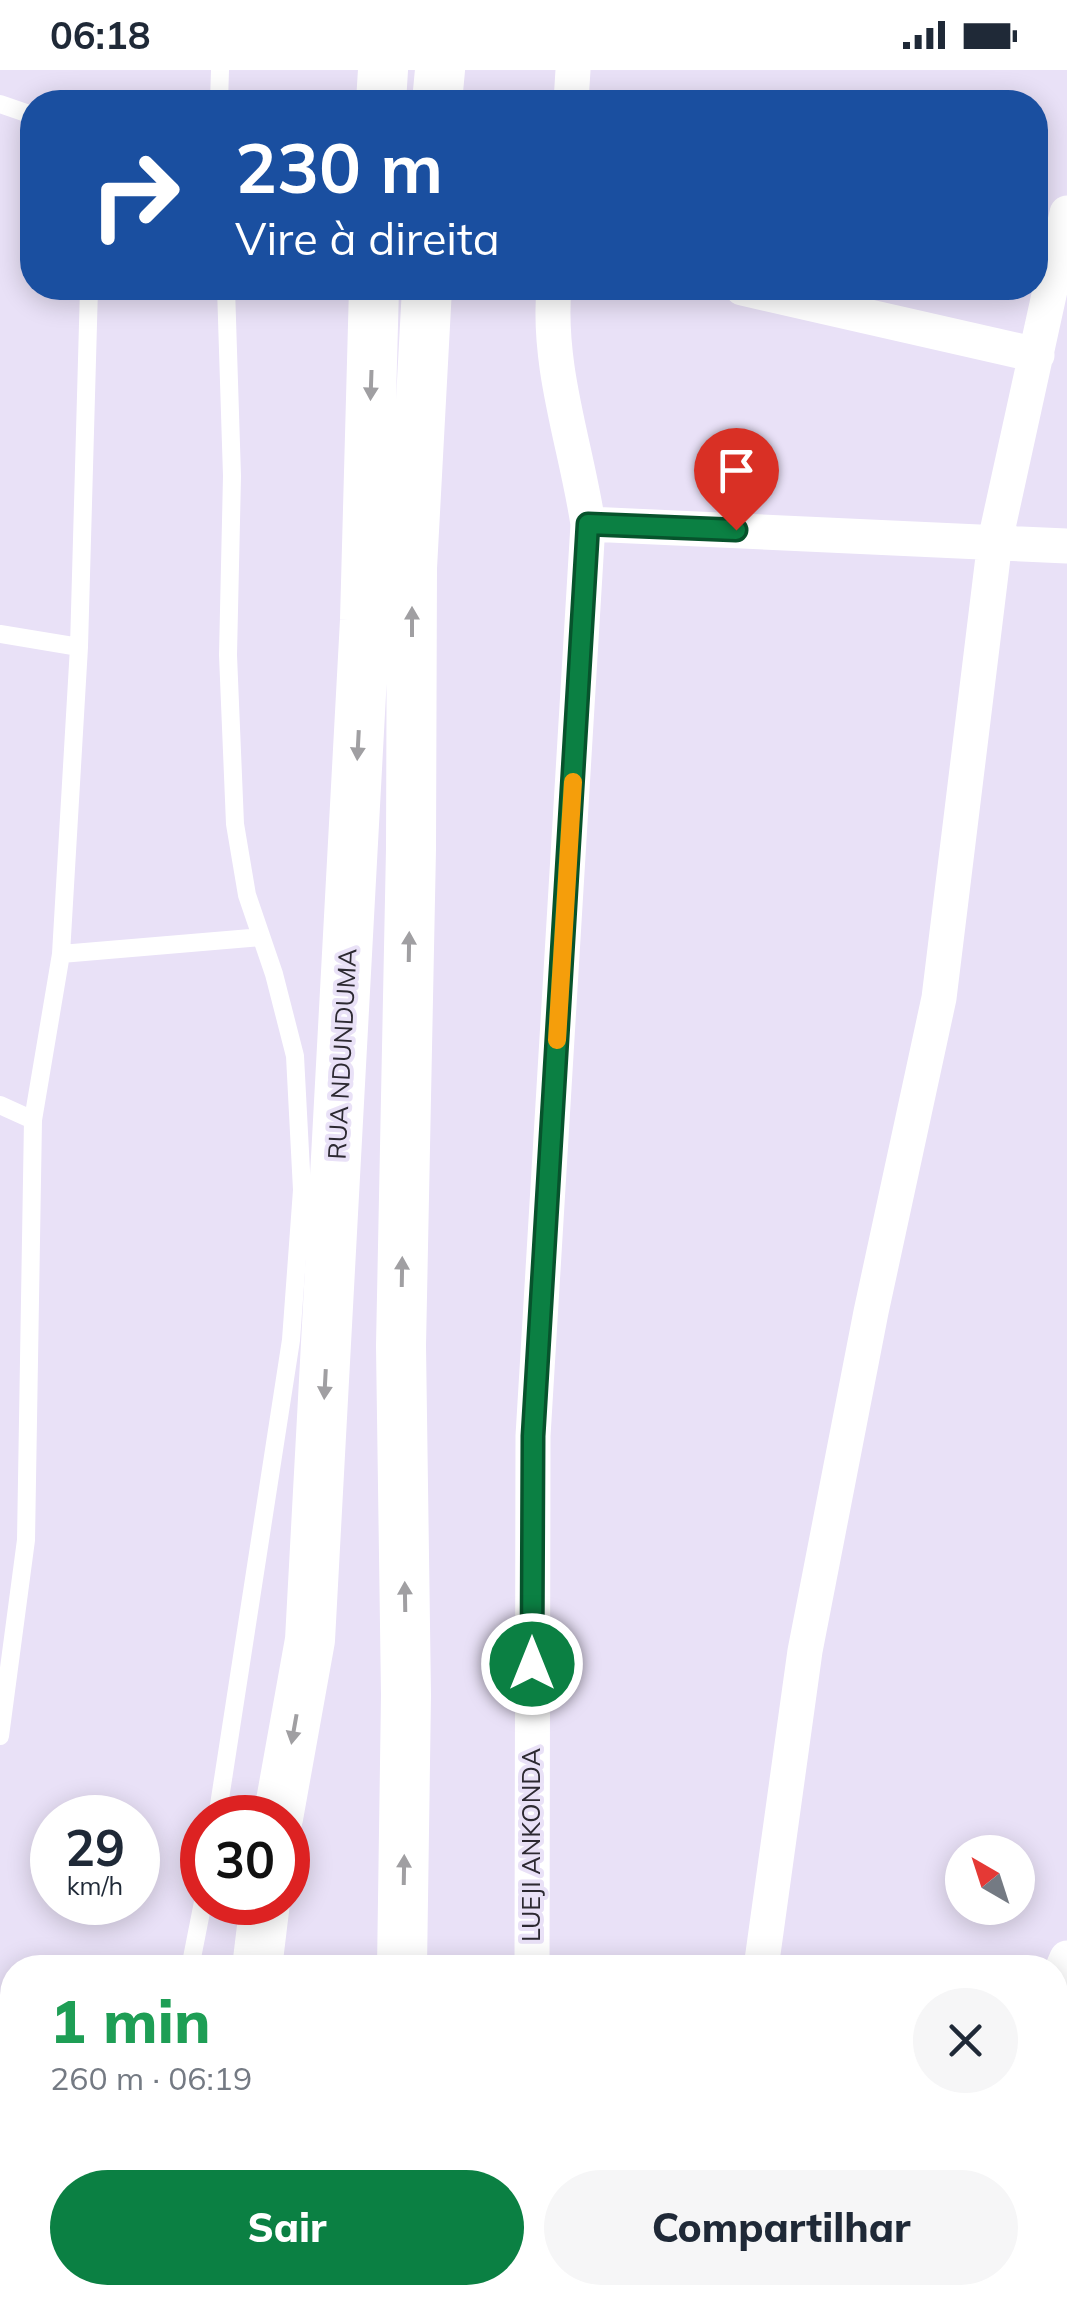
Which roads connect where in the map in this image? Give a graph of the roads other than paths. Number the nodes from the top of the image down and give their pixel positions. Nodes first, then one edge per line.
1 (1067, 213) edge
2 (88, 300) edge
3 (226, 300) edge
4 (374, 300) edge
5 (426, 300) edge
6 (553, 300) edge
7 (795, 300) edge
8 (1037, 355) junction
9 (588, 524) junction
10 (995, 541) junction
11 (1067, 546) edge
12 (0, 634) edge
13 (80, 647) junction
14 (261, 937) junction
15 (60, 954) junction
16 (0, 1105) edge
17 (32, 1120) junction
18 (0, 1736) edge
19 (221, 1795) edge
20 (282, 1795) edge
21 (198, 1925) edge
22 (262, 1925) edge
23 (193, 1955) edge
24 (259, 1955) edge
25 (402, 1955) edge
26 (532, 1955) edge
27 (763, 1955) edge

1 - 8 street
2 - 13 lane
3 - 14 lane
4 -> 20 main road, RUA NDUNDUMA
25 -> 5 main road
6 - 9 street, LUEJI ANKONDA
7 - 8 street
8 - 10 street
9 - 10 street
9 - 26 street, LUEJI ANKONDA
10 - 11 street
10 - 27 street
12 - 13 lane
13 - 15 lane
14 - 15 lane
14 - 19 lane
15 - 17 lane
16 - 17 lane
17 - 18 lane
21 - 23 lane
22 - 24 main road

